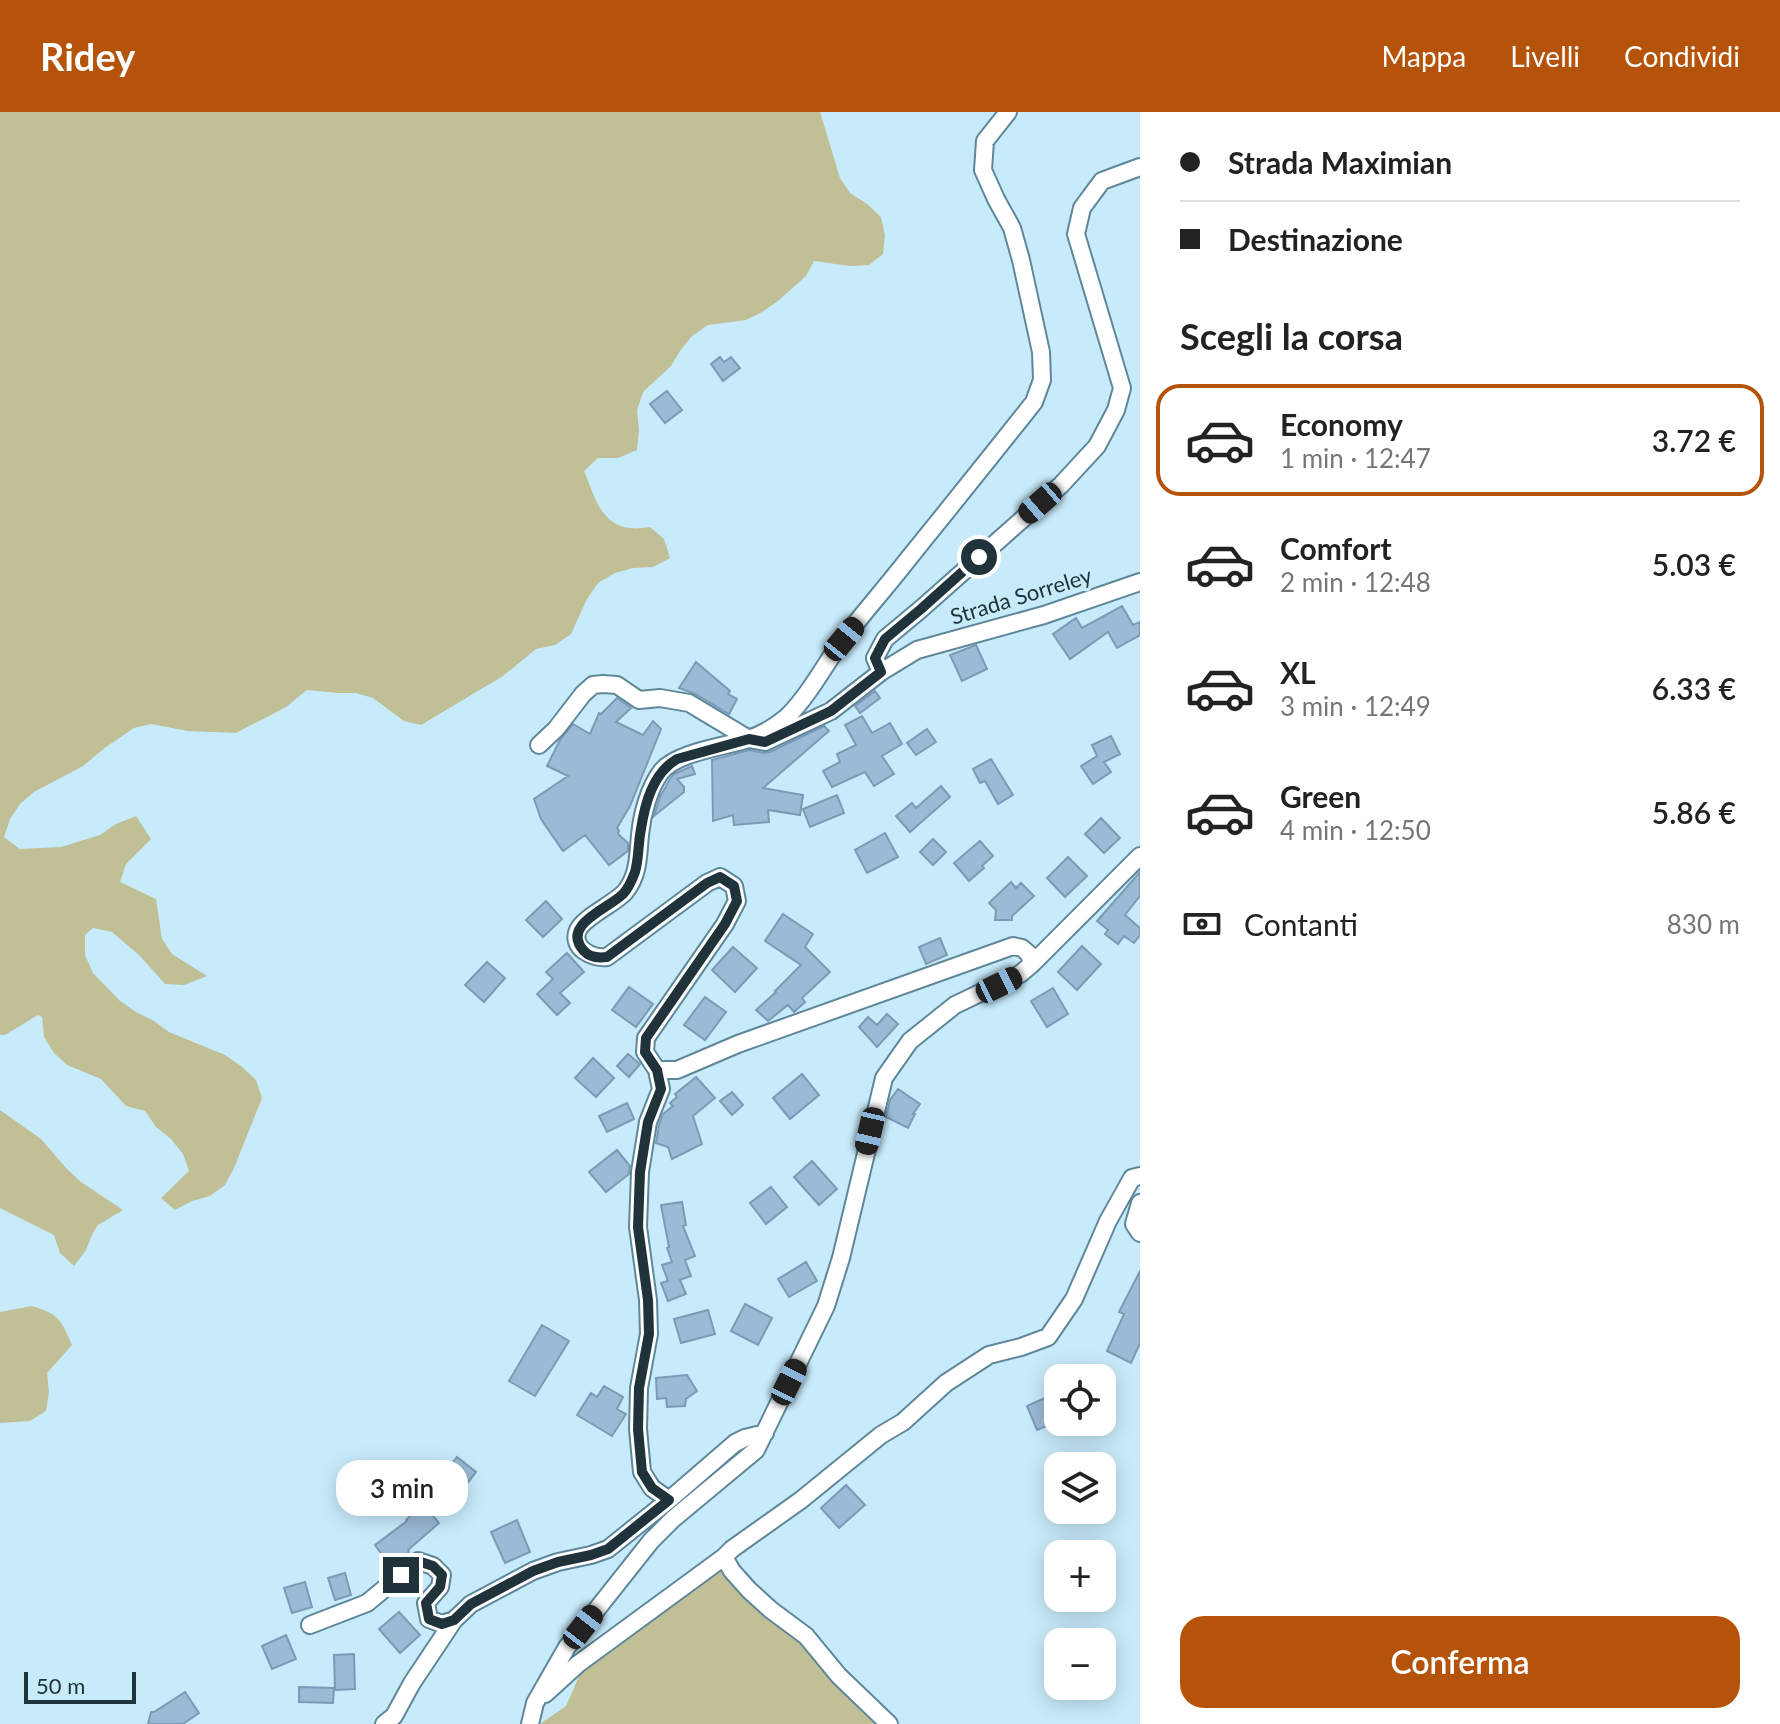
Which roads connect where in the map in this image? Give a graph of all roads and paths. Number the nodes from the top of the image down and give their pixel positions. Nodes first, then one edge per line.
1 (1008, 112) edge
2 (1140, 167) edge
3 (1140, 582) edge
4 (881, 672) junction
5 (749, 739) junction
6 (539, 745) dead end
7 (1140, 856) edge
8 (1032, 964) junction
9 (657, 1070) junction
10 (1140, 1176) edge
11 (1140, 1203) edge
12 (1140, 1233) edge
13 (765, 1433) junction
14 (669, 1500) junction
15 (724, 1557) junction
16 (454, 1620) junction
17 (310, 1625) dead end
18 (535, 1703) junction
19 (384, 1724) edge
20 (530, 1724) edge
21 (889, 1724) edge

1 - 5 street
2 - 4 street
3 - 4 street, Strada Sorreley
4 - 5 street, Strada Sorreley
5 - 6 street
5 - 9 street
7 - 8 street
8 - 9 street
8 - 13 street
9 - 14 street
10 - 15 street
11 - 12 street
13 - 14 street
13 - 18 street
14 - 16 street
15 - 18 street
15 - 21 street
16 - 17 street
16 - 19 street
18 - 20 street

